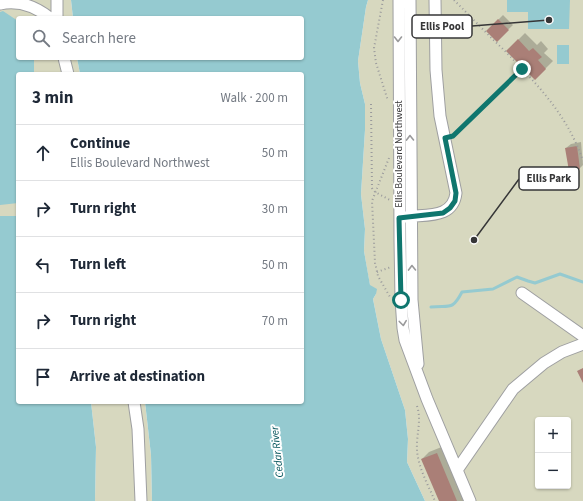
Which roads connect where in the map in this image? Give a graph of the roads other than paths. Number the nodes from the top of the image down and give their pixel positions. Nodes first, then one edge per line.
1 (57, 0) edge
2 (398, 0) edge
3 (410, 0) edge
4 (436, 0) edge
5 (28, 2) edge
6 (0, 4) edge
7 (48, 16) edge
8 (57, 16) edge
9 (64, 60) edge
10 (68, 72) edge
11 (411, 216) junction
12 (399, 218) junction
13 (522, 293) dead end
14 (583, 336) edge
15 (583, 344) edge
16 (419, 377) junction
17 (134, 404) edge
18 (457, 470) junction
19 (141, 501) edge
20 (470, 501) edge

1 - 8 street
2 -> 12 street, Ellis Boulevard Northwest
11 -> 3 street, Ellis Boulevard Northwest
4 - 11 street
5 - 6 street
5 - 7 street
9 - 10 street
11 - 12 street
16 -> 11 street, Ellis Boulevard Northwest
12 -> 16 street, Ellis Boulevard Northwest
13 - 14 street
15 - 18 street
16 - 18 street, Ellis Boulevard Northwest
17 - 19 street
18 - 20 street, Ellis Boulevard Northwest

